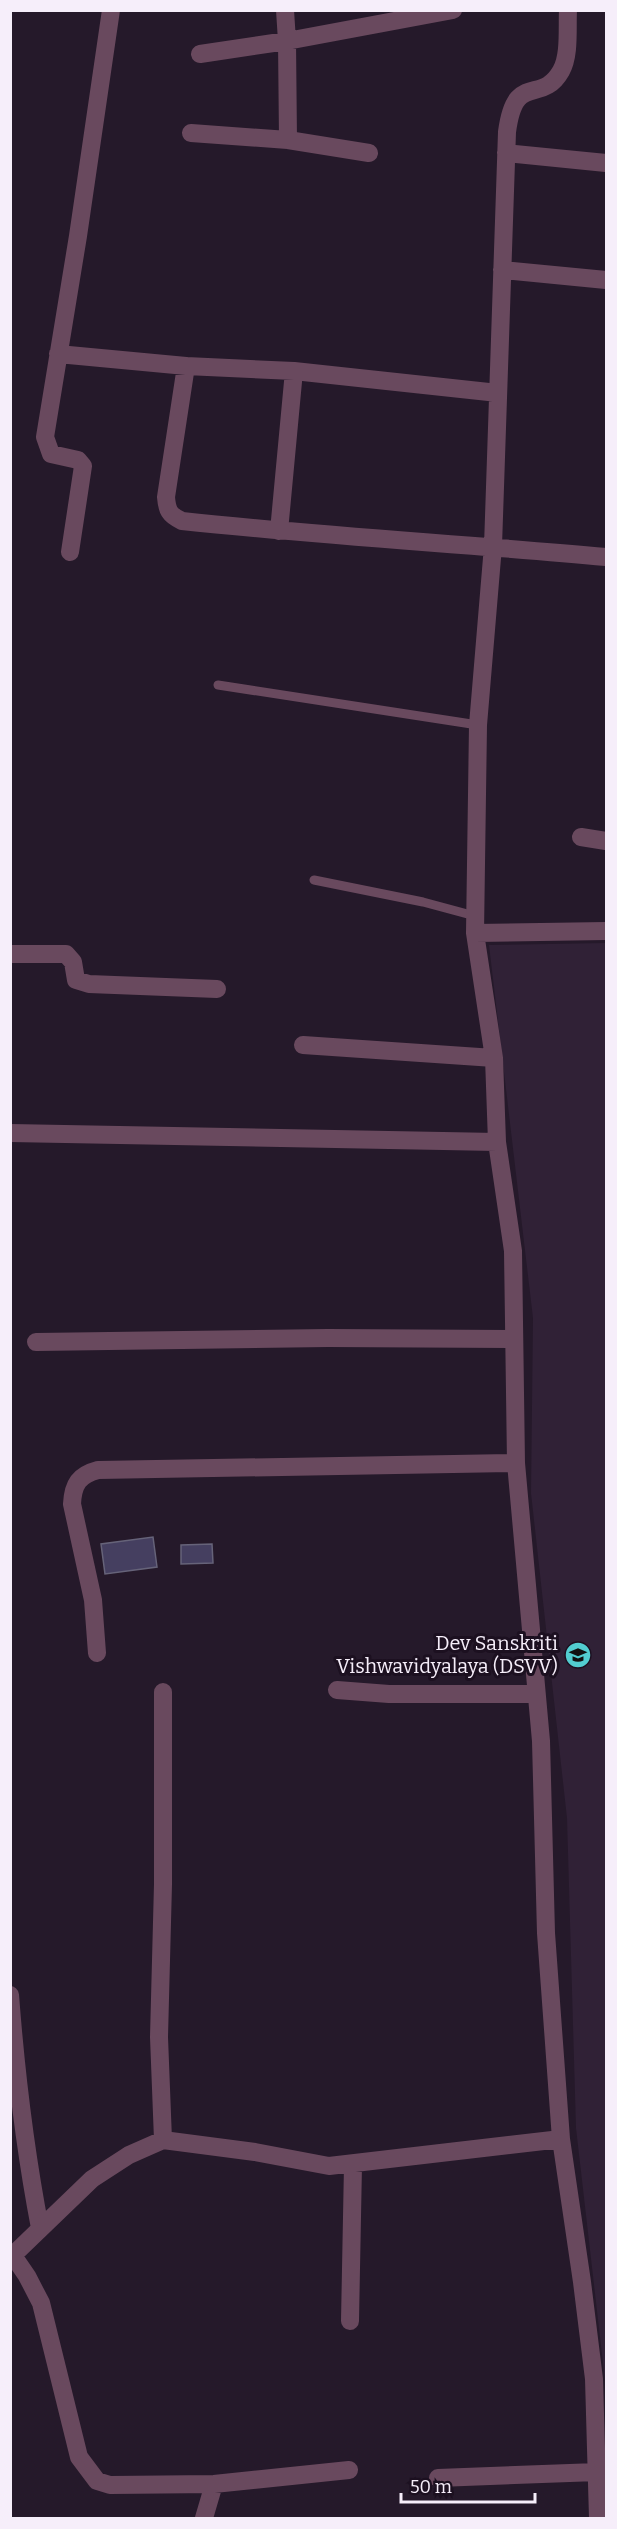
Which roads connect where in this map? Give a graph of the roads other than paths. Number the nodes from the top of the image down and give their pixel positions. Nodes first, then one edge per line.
1 (111, 10) edge
2 (285, 10) edge
3 (453, 10) edge
4 (568, 10) edge
5 (287, 41) junction
6 (200, 54) dead end
7 (191, 133) dead end
8 (288, 140) junction
9 (369, 153) dead end
10 (506, 153) junction
11 (606, 164) edge
12 (502, 270) junction
13 (606, 280) edge
14 (58, 354) junction
15 (186, 366) junction
16 (294, 371) junction
17 (498, 393) junction
18 (279, 531) junction
19 (493, 546) junction
20 (70, 552) dead end
21 (606, 557) edge
22 (218, 685) dead end
23 (478, 725) junction
24 (581, 837) dead end
25 (606, 841) edge
26 (314, 880) dead end
27 (475, 925) junction
28 (606, 931) edge
29 (10, 954) edge
30 (217, 989) dead end
31 (303, 1046) dead end
32 (494, 1058) junction
33 (10, 1133) edge
34 (497, 1142) junction
35 (513, 1340) junction
36 (36, 1342) dead end
37 (516, 1463) junction
38 (97, 1653) dead end
39 (337, 1690) dead end
40 (163, 1692) dead end
41 (536, 1694) junction
42 (11, 2003) edge
43 (561, 2139) junction
44 (163, 2140) junction
45 (353, 2165) junction
46 (40, 2228) junction
47 (12, 2258) edge
48 (350, 2321) dead end
49 (349, 2470) dead end
50 (597, 2472) junction
51 (438, 2478) dead end
52 (214, 2484) junction
53 (204, 2518) edge
54 (598, 2518) edge

1 - 14 street
2 - 5 street
3 - 5 street
4 - 10 street
5 - 6 street
5 - 8 street
7 - 8 street
8 - 9 street
10 - 11 street
10 - 12 street
12 - 13 street
12 - 17 street
14 - 15 street
14 - 20 street
15 - 16 street
15 - 18 street
16 - 17 street
16 - 18 street
17 - 19 street
18 - 19 street
19 - 21 street
19 - 23 street
22 - 23 lane
23 - 27 street
24 - 25 street
26 - 27 lane
27 - 28 street
27 - 32 street
29 - 30 street
31 - 32 street
32 - 34 street
33 - 34 street
34 - 35 street
35 - 36 street
35 - 37 street
37 - 38 street
37 - 41 street
39 - 41 street
40 - 44 street
41 - 43 street
42 - 46 street
43 - 45 street
43 - 50 street
44 - 45 street
44 - 46 street
45 - 48 street
46 - 47 street
47 - 52 street
49 - 52 street
50 - 51 street
50 - 54 street
52 - 53 street

